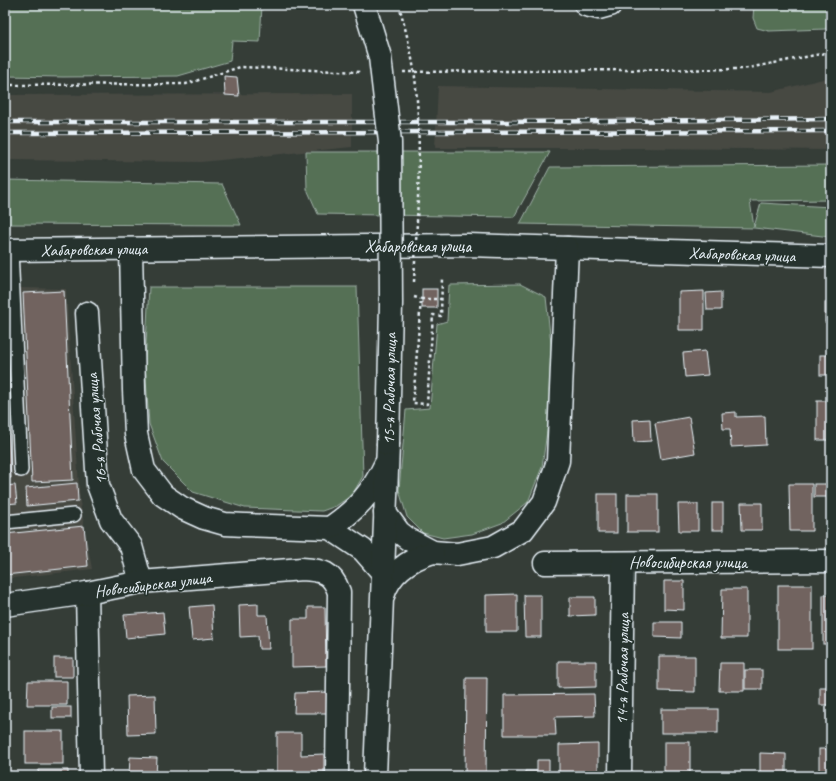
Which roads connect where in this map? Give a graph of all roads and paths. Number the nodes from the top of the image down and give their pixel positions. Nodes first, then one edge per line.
1 (364, 5) edge
2 (399, 5) edge
3 (586, 5) edge
4 (610, 5) edge
5 (831, 52) edge
6 (397, 72) dead end
7 (365, 73) dead end
8 (5, 85) edge
9 (567, 248) junction
10 (132, 249) junction
11 (8, 250) edge
12 (831, 256) edge
13 (442, 277) dead end
14 (414, 283) dead end
15 (414, 291) dead end
16 (421, 299) junction
17 (442, 299) junction
18 (87, 313) dead end
19 (387, 454) junction
20 (21, 470) dead end
21 (385, 513) junction
22 (74, 515) dead end
23 (5, 522) edge
24 (330, 528) junction
25 (434, 552) junction
26 (831, 561) edge
27 (624, 562) junction
28 (545, 563) dead end
29 (383, 573) junction
30 (141, 582) junction
31 (87, 593) junction
32 (382, 601) junction
33 (5, 605) edge
34 (91, 776) edge
35 (337, 776) edge
36 (376, 776) edge
37 (620, 776) edge

1 - 19 main road, 15-я Рабочая улица, bridge
2 - 14 path, bridge
3 - 4 main road
5 - 6 path
7 - 8 path
9 - 10 main road, Хабаровская улица
9 - 12 main road, Хабаровская улица
9 - 25 main road
10 - 11 main road, Хабаровская улица
10 - 24 main road
11 - 20 lane
13 - 17 path
15 - 16 path, bridge
16 - 17 path
16 - 17 path
18 - 30 main road, 16-я Рабочая улица
19 - 21 main road, 15-я Рабочая улица
19 - 24 main road
21 - 25 main road
21 - 29 main road, 15-я Рабочая улица
22 - 23 lane
24 - 29 main road
25 - 32 main road
26 - 27 main road, Новосибирская улица
27 - 28 main road, Новосибирская улица
27 - 37 main road, 14-я Рабочая улица
29 - 32 main road, 15-я Рабочая улица
30 - 31 main road, Новосибирская улица
30 - 35 main road, Новосибирская улица
31 - 33 main road, Новосибирская улица
31 - 34 main road
32 - 36 main road, 15-я Рабочая улица

